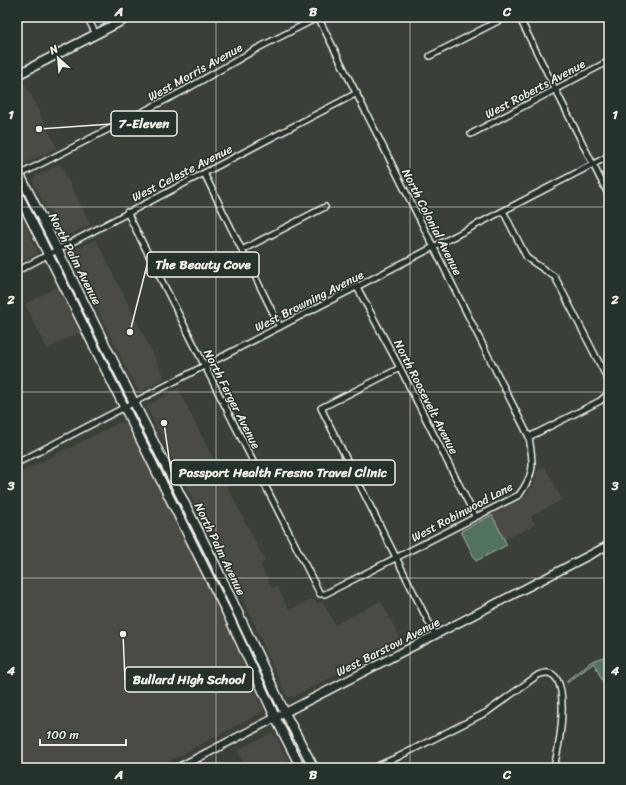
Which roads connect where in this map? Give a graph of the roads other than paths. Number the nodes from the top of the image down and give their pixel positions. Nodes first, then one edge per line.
1 (87, 17) edge
2 (129, 17) edge
3 (318, 17) edge
4 (506, 17) edge
5 (519, 17) edge
6 (96, 34) junction
7 (430, 56) dead end
8 (609, 60) edge
9 (17, 75) edge
10 (555, 89) junction
11 (357, 93) junction
12 (471, 134) dead end
13 (609, 156) edge
14 (593, 165) junction
15 (18, 173) edge
16 (204, 173) junction
17 (17, 192) edge
18 (609, 196) edge
19 (325, 207) dead end
20 (503, 211) junction
21 (127, 212) junction
22 (434, 248) junction
23 (57, 249) junction
24 (242, 250) junction
25 (48, 254) junction
26 (17, 271) edge
27 (357, 287) junction
28 (280, 327) junction
29 (204, 367) junction
30 (400, 368) junction
31 (609, 382) edge
32 (609, 393) edge
33 (133, 403) junction
34 (124, 407) junction
35 (529, 437) junction
36 (17, 463) edge
37 (475, 516) junction
38 (204, 541) junction
39 (194, 546) junction
40 (609, 546) edge
41 (396, 558) junction
42 (320, 594) joint
43 (435, 635) junction
44 (285, 713) junction
45 (275, 717) junction
46 (609, 767) edge
47 (178, 768) edge
48 (301, 768) edge
49 (314, 768) edge
50 (373, 768) edge
51 (554, 768) edge
52 (602, 768) edge

1 - 6 street
2 - 6 main road
3 - 11 street, North Colonial Avenue
3 - 15 street, West Morris Avenue
4 - 7 street
5 - 10 street
6 - 9 main road
8 - 10 street, West Roberts Avenue
10 - 12 street, West Roberts Avenue
10 - 14 street
11 - 16 street, West Celeste Avenue
11 - 22 street, North Colonial Avenue
13 - 14 street, West Browning Avenue
14 - 18 street
14 - 20 street, West Browning Avenue
15 - 23 main road, North Palm Avenue
16 - 21 street, West Celeste Avenue
16 - 24 street
17 - 25 main road, North Palm Avenue
19 - 24 street
20 - 22 street, West Browning Avenue
20 - 31 street
21 - 23 street, West Celeste Avenue
21 - 29 street, North Ferger Avenue
22 - 27 street, West Browning Avenue
22 - 35 street, North Colonial Avenue
23 - 25 street, West Celeste Avenue
23 - 33 main road, North Palm Avenue
24 - 28 street
25 - 26 street, West Celeste Avenue
25 - 34 main road, North Palm Avenue
27 - 28 street, West Browning Avenue
27 - 30 street, North Roosevelt Avenue
28 - 29 street, West Browning Avenue
29 - 33 street, West Browning Avenue
29 - 42 street, North Ferger Avenue
30 - 37 street, North Roosevelt Avenue
30 - 41 street
32 - 35 street
33 - 34 street, West Browning Avenue
33 - 38 main road, North Palm Avenue
34 - 36 street, West Browning Avenue
34 - 39 main road, North Palm Avenue
35 - 37 street, West Robinwood Lane
37 - 41 street, West Robinwood Lane
38 - 39 street
38 - 44 main road, North Palm Avenue
39 - 45 main road, North Palm Avenue
40 - 43 street, West Barstow Avenue
41 - 42 street, West Robinwood Lane
41 - 43 street
43 - 44 street, West Barstow Avenue
44 - 45 street, West Barstow Avenue
44 - 49 main road, North Palm Avenue
45 - 47 street, West Barstow Avenue
45 - 48 main road, North Palm Avenue
46 - 52 street
50 - 51 street

